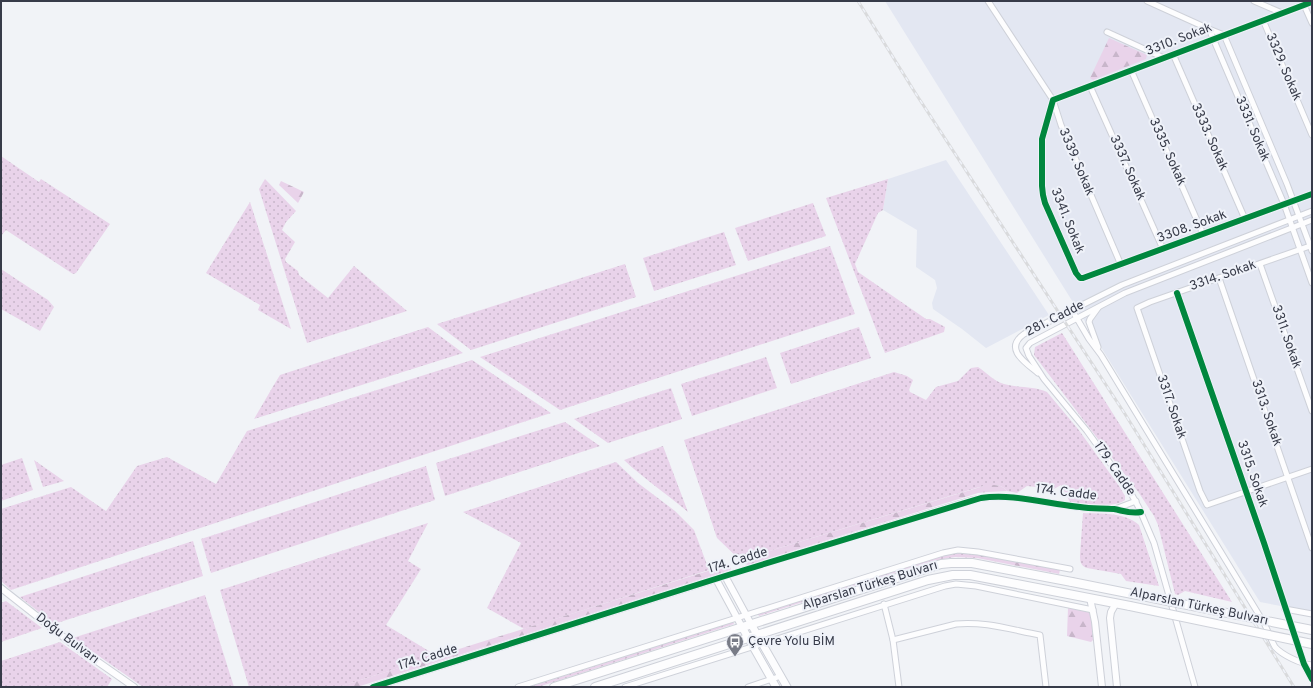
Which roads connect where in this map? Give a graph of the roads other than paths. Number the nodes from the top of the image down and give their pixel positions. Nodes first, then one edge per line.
1 (988, 1) edge
2 (1147, 1) edge
3 (1254, 1) edge
4 (1308, 3) edge
5 (1282, 13) junction
6 (1263, 20) junction
7 (1312, 23) edge
8 (1209, 29) junction
9 (1108, 32) dead end
10 (1224, 35) junction
11 (1214, 39) junction
12 (1173, 54) junction
13 (1164, 58) junction
14 (1131, 70) junction
15 (1090, 86) junction
16 (1053, 100) junction
17 (1312, 135) edge
18 (1312, 194) edge
19 (1294, 201) junction
20 (1284, 204) junction
21 (1312, 211) edge
22 (1300, 216) junction
23 (1245, 219) junction
24 (1290, 220) junction
25 (1312, 220) edge
26 (1302, 224) junction
27 (1292, 228) junction
28 (1203, 234) junction
29 (1163, 249) junction
30 (1311, 249) edge
31 (1300, 250) junction
32 (1260, 264) junction
33 (1121, 265) junction
34 (1080, 278) joint
35 (1219, 278) junction
36 (1312, 283) edge
37 (1177, 293) junction
38 (1100, 305) junction
39 (1137, 308) joint
40 (1072, 310) junction
41 (1077, 319) junction
42 (1102, 355) junction
43 (1044, 379) junction
44 (1312, 411) edge
45 (1312, 469) edge
46 (1288, 478) junction
47 (1246, 492) junction
48 (1136, 501) junction
49 (1114, 510) junction
50 (1141, 512) junction
51 (1312, 548) edge
52 (1070, 569) dead end
53 (725, 576) junction
54 (716, 579) junction
55 (1, 588) edge
56 (1090, 598) junction
57 (1116, 603) junction
58 (884, 604) junction
59 (1285, 609) junction
60 (1093, 610) junction
61 (746, 614) junction
62 (1312, 614) edge
63 (737, 618) junction
64 (751, 624) junction
65 (742, 627) junction
66 (1312, 630) edge
67 (757, 635) junction
68 (748, 638) junction
69 (893, 640) junction
70 (762, 643) junction
71 (1312, 644) edge
72 (753, 646) junction
73 (1304, 664) junction
74 (1312, 665) edge
75 (781, 676) junction
76 (772, 679) junction
77 (1312, 679) edge
78 (134, 687) edge
79 (373, 687) edge
80 (518, 687) edge
81 (554, 687) edge
82 (595, 687) edge
83 (625, 687) edge
84 (748, 687) edge
85 (776, 687) edge
86 (787, 687) edge
87 (899, 687) edge
88 (1046, 687) edge
89 (1102, 687) edge
90 (1117, 687) edge
91 (1195, 687) edge

1 - 16 street, 3339. Sokak
2 - 8 street
3 - 5 street
4 - 5 street, 3310. Sokak
4 - 7 street
5 - 6 street, 3310. Sokak
6 - 10 street, 3310. Sokak
6 - 17 street, 3329. Sokak
8 - 10 street
8 - 11 street, 3331. Sokak
9 - 13 street
10 - 11 street, 3310. Sokak
10 - 19 street, 3331. Sokak
11 - 12 street, 3310. Sokak
11 - 20 street, 3331. Sokak
12 - 13 street, 3310. Sokak
12 - 23 street, 3333. Sokak
13 - 14 street, 3310. Sokak
14 - 15 street, 3310. Sokak
14 - 28 street, 3335. Sokak
15 - 16 street, 3310. Sokak
15 - 29 street, 3337. Sokak
16 - 33 street, 3339. Sokak
16 - 34 street, 3341. Sokak
18 - 19 street, 3308. Sokak
19 - 20 street, 3308. Sokak
19 - 22 street, 3331. Sokak
20 - 23 street, 3308. Sokak
20 - 24 street, 3331. Sokak
21 - 22 street, 281. Cadde
22 - 24 street, 281. Cadde
22 - 26 street, 3331. Sokak
23 - 28 street, 3308. Sokak
24 - 27 street, 3331. Sokak
24 - 40 street, 281. Cadde
25 - 26 street, 281. Cadde
26 - 27 street, 281. Cadde
26 - 30 street, 3331. Sokak
27 - 31 street, 3331. Sokak
27 - 38 street, 281. Cadde
28 - 29 street, 3308. Sokak
29 - 33 street, 3308. Sokak
30 - 31 street, 3314. Sokak
31 - 32 street, 3314. Sokak
31 - 36 street, 3331. Sokak
32 - 35 street, 3314. Sokak
32 - 44 street, 3311. Sokak
33 - 34 street, 3308. Sokak
35 - 37 street, 3314. Sokak
35 - 46 street, 3313. Sokak
37 - 39 street, 3314. Sokak
37 - 47 street, 3315. Sokak
38 - 41 street, 281. Cadde
38 - 42 street
39 - 47 street, 3317. Sokak
40 - 41 street
40 - 43 street, 281. Cadde
41 - 42 street
41 - 43 street, 281. Cadde
42 - 73 street
43 - 48 street, 179. Cadde
45 - 46 street
46 - 47 street
46 - 51 street, 3313. Sokak
47 - 59 street, 3315. Sokak
48 - 49 street
48 - 50 street, 179. Cadde
49 - 50 street, 174. Cadde
49 - 53 street, 174. Cadde
50 - 91 street, 179. Cadde
52 - 61 street
53 - 54 street, 174. Cadde
53 - 61 street
54 - 63 street
54 - 79 street, 174. Cadde
55 - 78 street, Doğu Bulvarı
56 - 57 highway, Alparslan Türkeş Bulvarı
56 - 60 street
56 - 67 highway, Alparslan Türkeş Bulvarı
57 - 71 highway, Alparslan Türkeş Bulvarı, bridge
57 - 90 street
58 - 60 street
58 - 69 street
58 - 70 street
59 - 62 street
59 - 73 street, 3315. Sokak
60 - 89 street
61 - 63 street
61 - 64 street
63 - 65 street
63 - 80 street
64 - 65 highway, Alparslan Türkeş Bulvarı
64 - 66 highway, Alparslan Türkeş Bulvarı, bridge
64 - 67 main road
65 - 68 main road
65 - 81 highway, Alparslan Türkeş Bulvarı
67 - 68 highway, Alparslan Türkeş Bulvarı
67 - 70 main road
68 - 72 main road
68 - 82 highway, Alparslan Türkeş Bulvarı
69 - 87 street
69 - 88 street
70 - 72 street
70 - 75 main road
72 - 76 main road
72 - 83 street
73 - 74 street
73 - 77 street, 3315. Sokak
75 - 76 street
75 - 86 main road
76 - 84 street
76 - 85 main road

